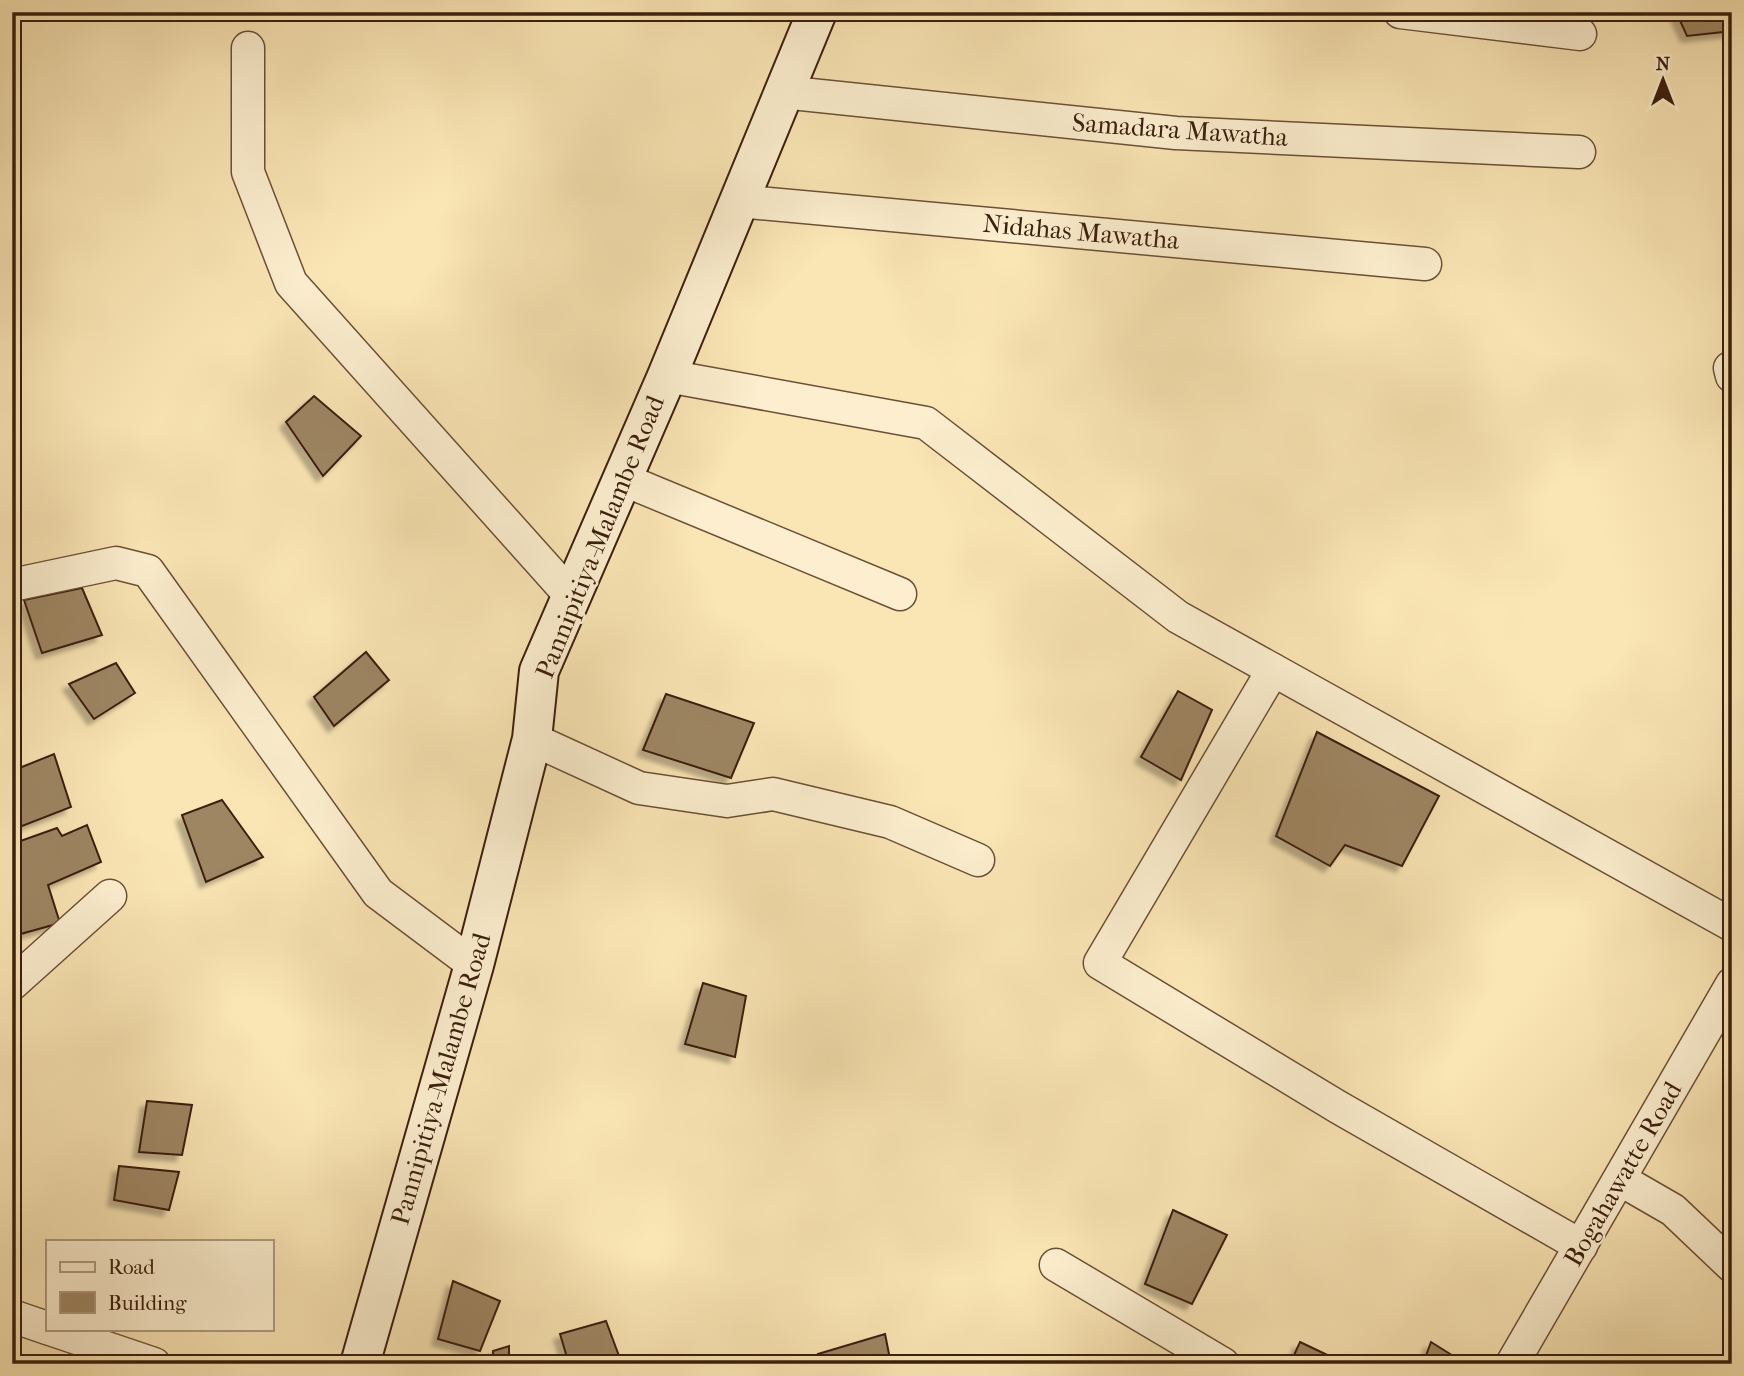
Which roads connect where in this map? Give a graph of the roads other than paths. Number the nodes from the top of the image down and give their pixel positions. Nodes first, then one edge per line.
1 (817, 12) edge
2 (1400, 12) edge
3 (1580, 34) dead end
4 (248, 48) dead end
5 (782, 92) junction
6 (1579, 152) dead end
7 (738, 201) junction
8 (1425, 264) dead end
9 (667, 376) junction
10 (622, 479) junction
11 (12, 585) edge
12 (900, 594) dead end
13 (572, 597) junction
14 (1273, 670) junction
15 (532, 739) junction
16 (978, 860) dead end
17 (110, 896) dead end
18 (1732, 925) edge
19 (474, 965) junction
20 (12, 984) edge
21 (1732, 984) edge
22 (1621, 1180) junction
23 (1581, 1246) junction
24 (1056, 1265) dead end
25 (1732, 1266) edge
26 (12, 1316) edge
27 (46, 1327) edge
28 (55, 1330) edge
29 (153, 1364) edge
30 (360, 1364) edge
31 (1223, 1364) edge
32 (1512, 1364) edge

1 - 5 street, Pannipitiya-Malambe Road
2 - 3 street
4 - 13 street
5 - 6 street, Samadara Mawatha
5 - 7 street, Pannipitiya-Malambe Road
7 - 8 street, Nidahas Mawatha
7 - 9 street, Pannipitiya-Malambe Road
9 - 10 street, Pannipitiya-Malambe Road
9 - 14 street
10 - 12 street
10 - 13 street, Pannipitiya-Malambe Road
11 - 19 street
13 - 15 street, Pannipitiya-Malambe Road
14 - 18 street
14 - 23 street
15 - 16 street
15 - 19 street, Pannipitiya-Malambe Road
17 - 20 street
19 - 30 street, Pannipitiya-Malambe Road
21 - 22 street, Bogahawatte Road
22 - 23 street, Bogahawatte Road
22 - 25 street
23 - 32 street, Bogahawatte Road
24 - 31 street
26 - 27 street
28 - 29 street

